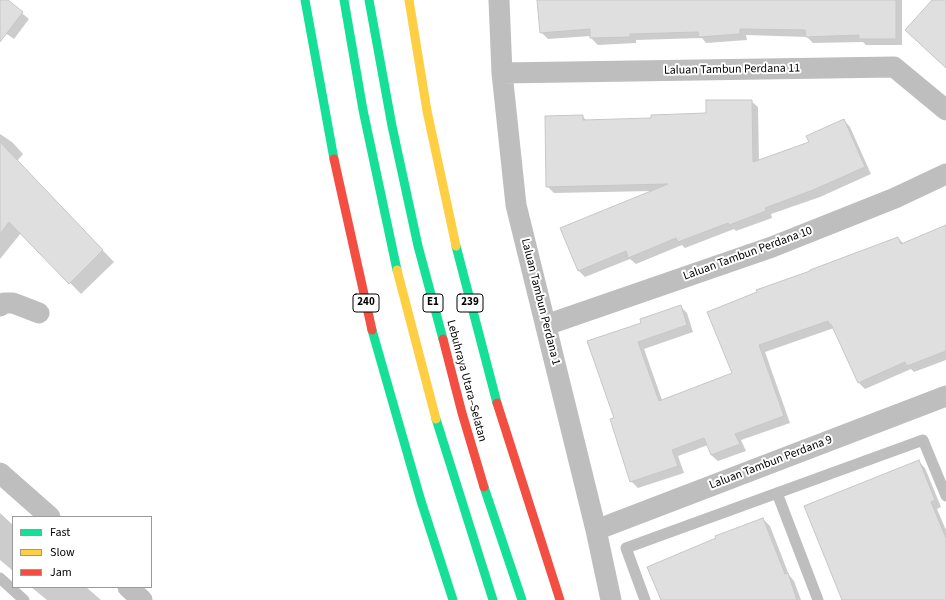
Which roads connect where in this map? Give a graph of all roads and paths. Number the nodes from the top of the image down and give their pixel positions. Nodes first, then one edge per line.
1 (305, 0) edge
2 (344, 0) edge
3 (369, 0) edge
4 (409, 0) edge
5 (499, 0) edge
6 (502, 73) junction
7 (946, 110) edge
8 (946, 174) edge
9 (0, 306) edge
10 (39, 313) dead end
11 (546, 325) junction
12 (946, 396) edge
13 (0, 472) edge
14 (777, 493) junction
15 (946, 496) edge
16 (49, 516) edge
17 (596, 530) junction
18 (0, 578) edge
19 (129, 588) edge
20 (24, 600) edge
21 (142, 600) edge
22 (453, 600) edge
23 (494, 600) edge
24 (522, 600) edge
25 (560, 600) edge
26 (611, 600) edge
27 (645, 600) edge
28 (818, 600) edge

1 - 22 main road, 240
2 - 23 main road, E1
3 - 24 main road, Lebuhraya Utara–Selatan / E1
4 - 25 main road, 239
5 - 6 street, Laluan Tambun Perdana 1
6 - 7 street, Laluan Tambun Perdana 11
6 - 11 street, Laluan Tambun Perdana 1
8 - 11 street, Laluan Tambun Perdana 10
9 - 10 street
11 - 17 street, Laluan Tambun Perdana 1
12 - 17 street, Laluan Tambun Perdana 9
13 - 16 street
14 - 15 lane
14 - 27 lane
14 - 28 lane
17 - 26 street, Laluan Tambun Perdana 1
18 - 20 lane
19 - 21 street

